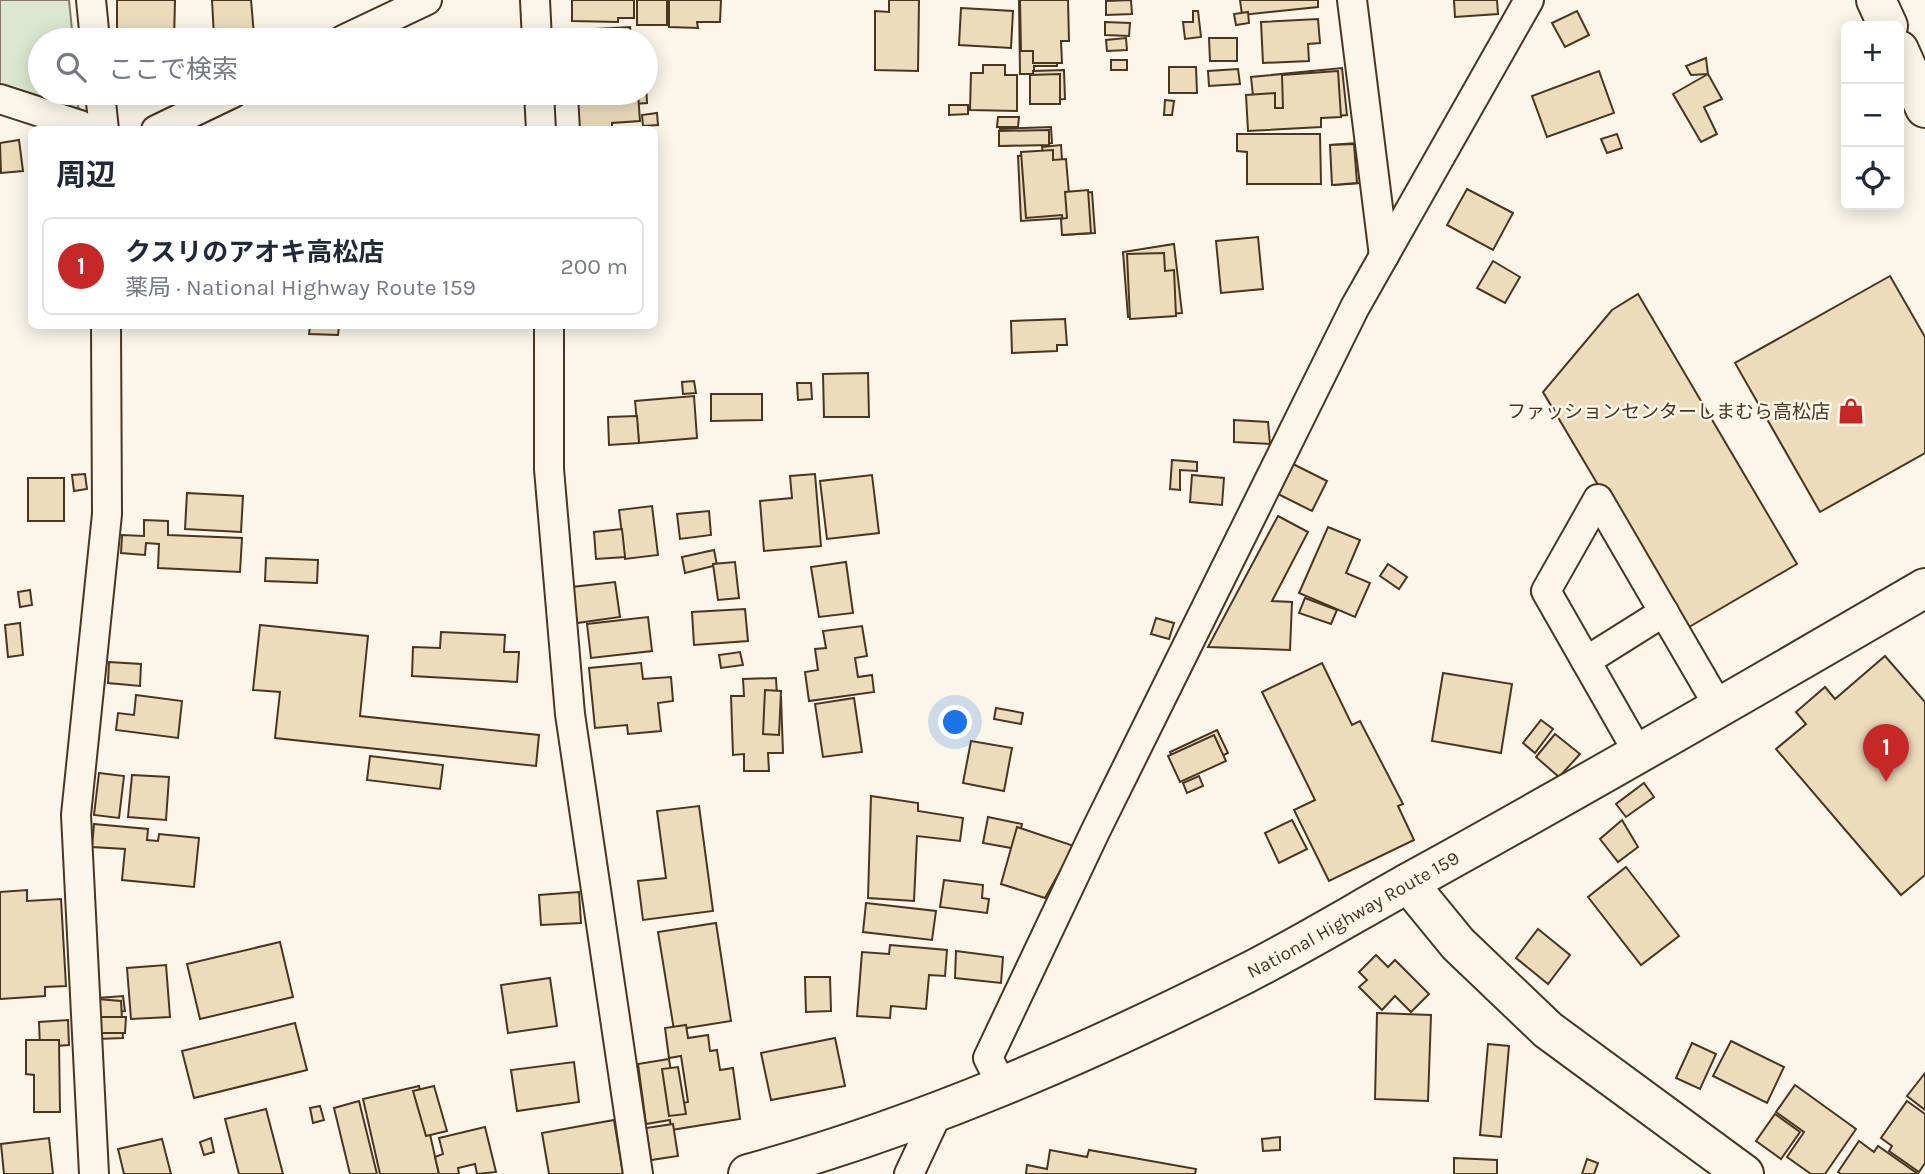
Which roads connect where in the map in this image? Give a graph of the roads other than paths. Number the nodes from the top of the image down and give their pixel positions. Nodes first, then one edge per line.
1 (90, 0) edge
2 (427, 0) edge
3 (535, 0) edge
4 (1352, 0) edge
5 (1529, 0) edge
6 (1876, 0) edge
7 (1886, 21) edge
8 (94, 28) edge
9 (368, 28) edge
10 (536, 28) edge
11 (1904, 61) edge
12 (0, 99) edge
13 (97, 105) edge
14 (208, 105) edge
15 (540, 105) edge
16 (1925, 108) edge
17 (89, 126) edge
18 (92, 126) edge
19 (164, 126) edge
20 (541, 126) edge
21 (1384, 256) junction
22 (106, 329) edge
23 (549, 329) edge
24 (1925, 588) edge
25 (1664, 612) junction
26 (1586, 662) junction
27 (1719, 707) junction
28 (1639, 754) junction
29 (1408, 883) junction
30 (1003, 1087) junction
31 (938, 1112) junction
32 (94, 1174) edge
33 (638, 1174) edge
34 (748, 1174) edge
35 (909, 1174) edge
36 (1744, 1174) edge

1 - 8 street
2 - 9 street
3 - 10 street
4 - 21 street
5 - 21 street
6 - 7 main road
11 - 16 main road
12 - 17 street
13 - 18 street
14 - 19 street
15 - 20 street
21 - 30 street
22 - 32 street
23 - 33 street
24 - 27 main road, National Highway Route 159
25 - 26 street
25 - 26 street
25 - 27 street
26 - 28 street
27 - 28 main road, National Highway Route 159
28 - 29 main road, National Highway Route 159
29 - 30 main road, National Highway Route 159
29 - 36 main road
30 - 31 main road, National Highway Route 159
31 - 34 main road, National Highway Route 159
31 - 35 street

